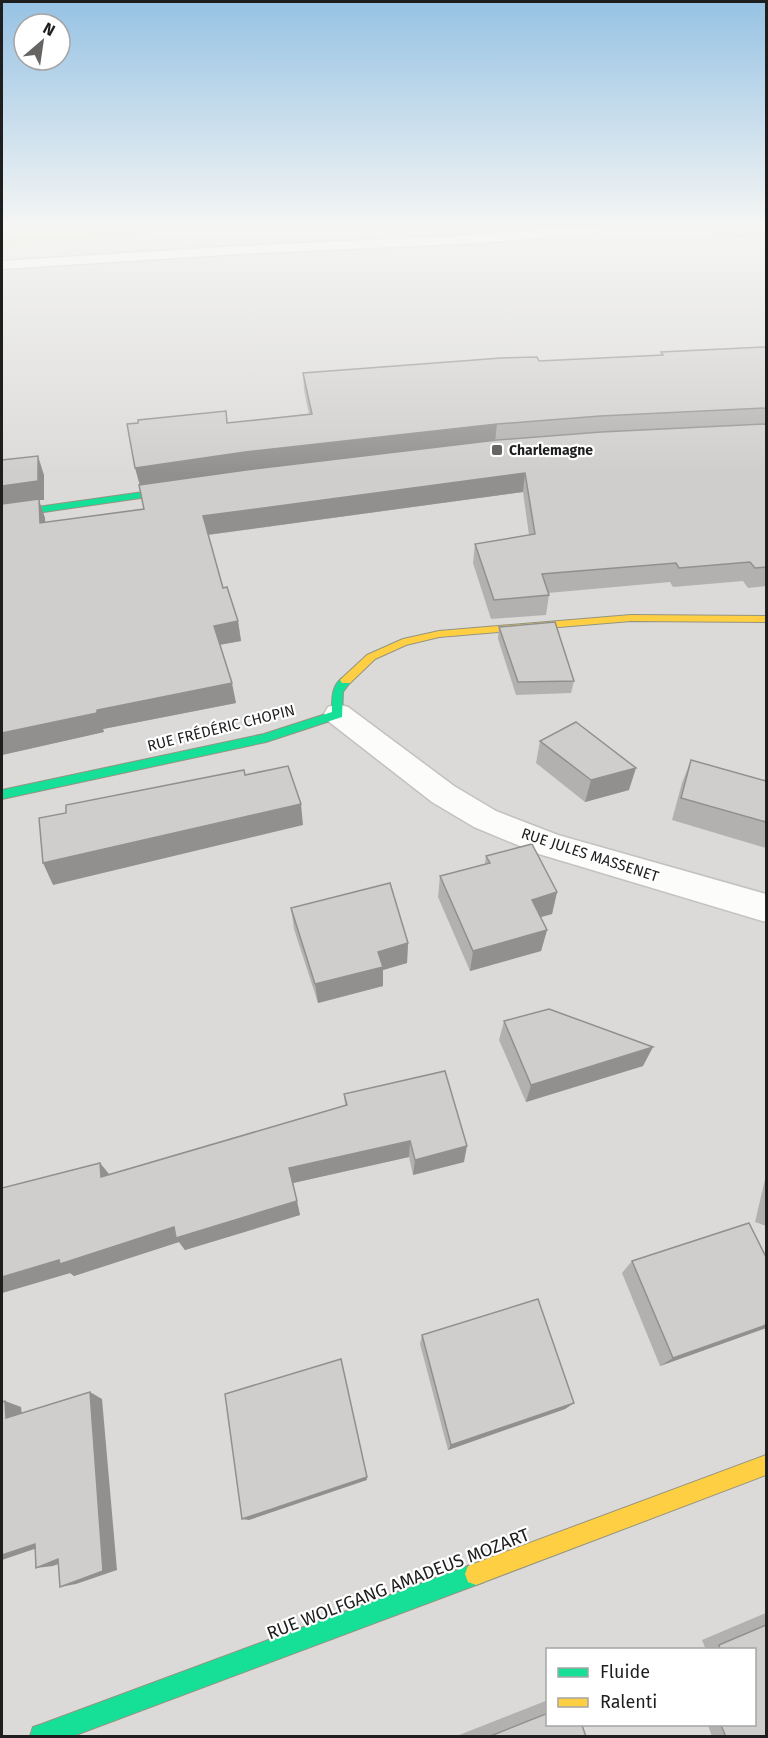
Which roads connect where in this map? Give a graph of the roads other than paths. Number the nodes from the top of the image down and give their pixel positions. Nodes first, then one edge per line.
1 (202, 486) edge
2 (2, 515) edge
3 (766, 619) edge
4 (338, 714) junction
5 (2, 795) edge
6 (766, 908) edge
7 (766, 1465) edge
8 (42, 1737) edge

1 - 2 street
3 - 4 street
4 - 5 street, RUE FRÉDÉRIC CHOPIN
4 - 6 street, RUE JULES MASSENET
7 - 8 street, RUE WOLFGANG AMADEUS MOZART

